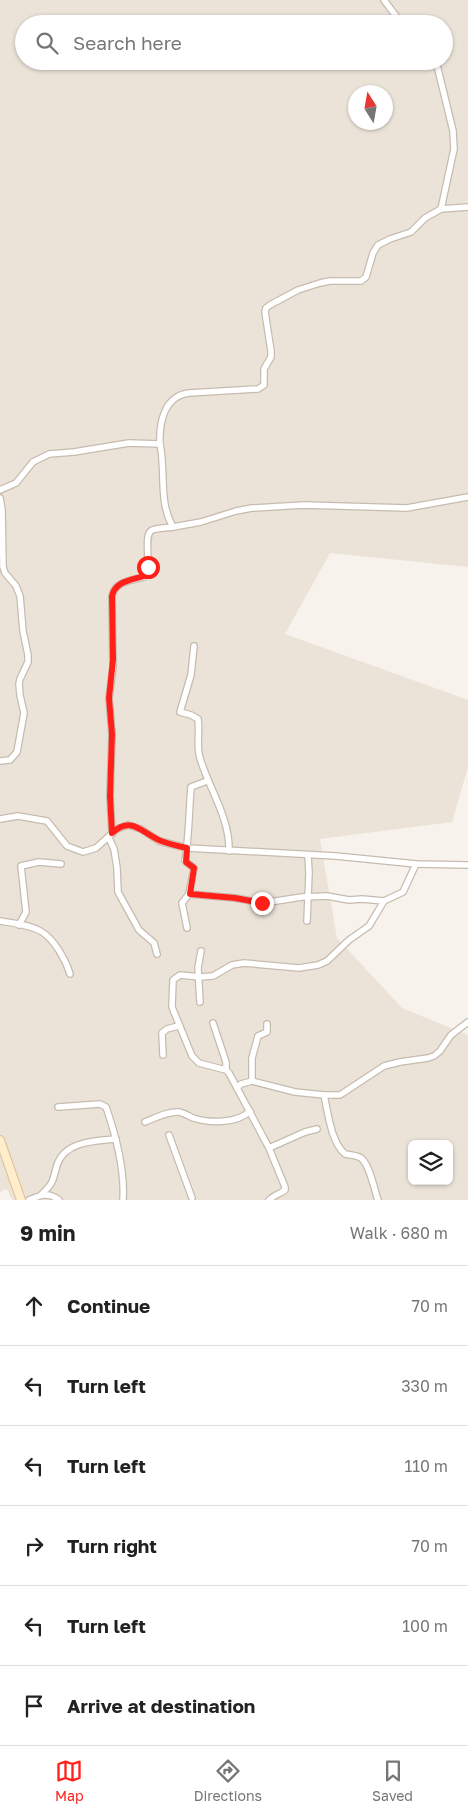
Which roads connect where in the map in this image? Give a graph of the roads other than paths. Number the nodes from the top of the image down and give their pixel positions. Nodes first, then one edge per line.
1 (384, 0) edge
2 (396, 15) edge
3 (438, 70) edge
4 (468, 207) edge
5 (441, 209) junction
6 (160, 444) junction
7 (0, 490) edge
8 (0, 498) edge
9 (468, 498) edge
10 (173, 527) junction
11 (194, 646) dead end
12 (0, 761) edge
13 (207, 781) junction
14 (0, 819) edge
15 (111, 835) junction
16 (187, 848) junction
17 (229, 851) junction
18 (308, 856) junction
19 (61, 864) dead end
20 (416, 864) junction
21 (468, 865) edge
22 (190, 894) junction
23 (307, 897) junction
24 (384, 901) junction
25 (0, 921) edge
26 (306, 921) dead end
27 (19, 925) junction
28 (188, 928) dead end
29 (201, 951) dead end
30 (157, 954) dead end
31 (70, 974) dead end
32 (200, 977) junction
33 (200, 1002) dead end
34 (468, 1022) edge
35 (213, 1023) dead end
36 (266, 1024) dead end
37 (178, 1026) junction
38 (163, 1055) dead end
39 (226, 1070) junction
40 (252, 1081) junction
41 (237, 1088) junction
42 (324, 1095) junction
43 (58, 1107) dead end
44 (250, 1112) junction
45 (145, 1122) dead end
46 (317, 1129) dead end
47 (170, 1135) dead end
48 (116, 1139) junction
49 (0, 1140) edge
50 (269, 1148) junction
51 (41, 1195) junction
52 (191, 1199) edge
53 (21, 1200) edge
54 (29, 1200) edge
55 (59, 1200) edge
56 (123, 1200) edge
57 (270, 1200) edge
58 (378, 1200) edge

1 - 2 street
3 - 5 street
4 - 5 street
5 - 6 street
6 - 7 street
6 - 10 street
8 - 12 street
9 - 10 street
10 - 15 street
11 - 13 street
13 - 16 street
13 - 17 street
14 - 15 street
15 - 16 street
15 - 30 street
16 - 17 street
16 - 22 street
17 - 18 street
18 - 20 street
18 - 23 street
19 - 27 street
20 - 21 street
20 - 24 street
22 - 23 street
22 - 28 street
23 - 24 street
23 - 26 street
24 - 32 street
25 - 27 street
27 - 31 street
29 - 32 street
32 - 33 street
32 - 37 street
34 - 42 street
35 - 39 street
36 - 40 street
37 - 38 street
37 - 39 street
39 - 41 street
40 - 41 street
40 - 42 street
41 - 44 street
42 - 58 street
43 - 48 street
44 - 45 street
44 - 50 street
46 - 50 street
47 - 52 street
48 - 51 street
48 - 56 street
49 - 53 main road
50 - 57 street
51 - 54 street
51 - 55 street

